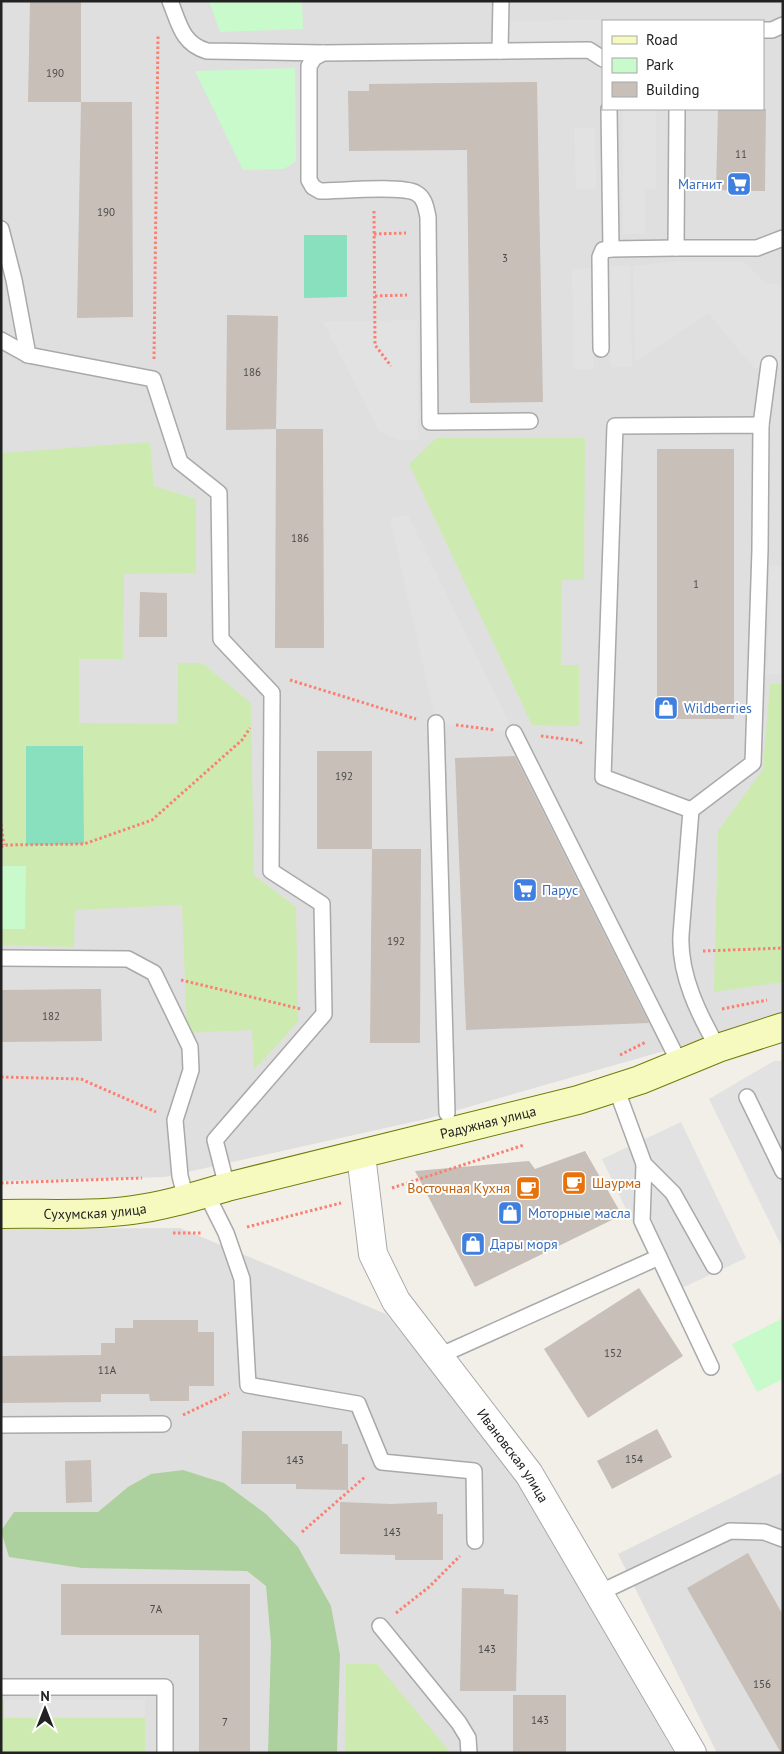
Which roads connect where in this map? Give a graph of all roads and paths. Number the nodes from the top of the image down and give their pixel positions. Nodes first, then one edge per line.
1 (170, 1) edge
2 (501, 1) edge
3 (783, 25) edge
4 (158, 26) dead end
5 (764, 30) edge
6 (500, 51) junction
7 (323, 53) junction
8 (602, 58) edge
9 (609, 110) edge
10 (677, 110) edge
11 (374, 190) junction
12 (1, 229) edge
13 (428, 233) junction
14 (374, 234) junction
15 (783, 238) edge
16 (676, 248) junction
17 (611, 249) junction
18 (428, 295) junction
19 (375, 296) junction
20 (1, 340) edge
21 (601, 350) dead end
22 (28, 355) junction
23 (769, 364) dead end
24 (391, 366) dead end
25 (153, 379) junction
26 (530, 421) dead end
27 (761, 425) junction
28 (272, 693) junction
29 (436, 723) junction
30 (514, 733) junction
31 (603, 777) junction
32 (691, 810) junction
33 (1, 824) edge
34 (3, 846) edge
35 (783, 948) edge
36 (680, 952) junction
37 (1, 958) edge
38 (773, 999) dead end
39 (698, 1014) junction
40 (783, 1027) edge
41 (664, 1032) junction
42 (718, 1048) junction
43 (613, 1059) dead end
44 (680, 1064) junction
45 (1, 1077) edge
46 (616, 1088) junction
47 (747, 1097) dead end
48 (447, 1113) dead end
49 (175, 1120) junction
50 (533, 1142) dead end
51 (361, 1155) junction
52 (644, 1164) junction
53 (783, 1171) edge
54 (146, 1178) dead end
55 (1, 1183) edge
56 (206, 1193) junction
57 (365, 1197) junction
58 (1, 1214) edge
59 (167, 1232) dead end
60 (226, 1232) junction
61 (659, 1257) junction
62 (714, 1266) dead end
63 (439, 1356) junction
64 (711, 1368) dead end
65 (248, 1385) junction
66 (163, 1424) joint
67 (1, 1425) edge
68 (382, 1462) junction
69 (302, 1532) dead end
70 (783, 1539) edge
71 (475, 1541) joint
72 (599, 1593) junction
73 (380, 1626) joint
74 (1, 1688) edge
75 (165, 1753) edge
76 (469, 1753) edge
77 (692, 1753) edge

1 - 7 lane
2 - 6 lane
3 - 5 lane
4 - 25 path
6 - 7 lane
6 - 8 lane
7 - 11 lane
9 - 17 lane
10 - 16 lane
11 - 13 lane
11 - 14 path
12 - 22 lane
13 - 14 path
13 - 18 lane
14 - 19 path
15 - 16 lane
16 - 17 lane
17 - 21 lane
18 - 19 path
18 - 26 lane
19 - 24 path
20 - 22 lane
22 - 25 lane
23 - 27 lane
25 - 28 lane
27 - 31 lane
27 - 32 lane
28 - 29 path
28 - 34 path
28 - 56 lane
29 - 30 path
29 - 48 lane
30 - 31 path
30 - 41 lane
31 - 32 lane
32 - 36 lane
33 - 34 path
35 - 36 path
36 - 39 lane
37 - 49 lane
38 - 39 path
39 - 42 lane
40 - 42 main road, Радужная улица
41 - 43 path
41 - 44 lane
42 - 44 main road, Радужная улица
44 - 46 main road, Радужная улица
45 - 49 path
46 - 51 main road, Радужная улица
46 - 52 lane
47 - 53 lane
49 - 56 lane
50 - 57 path
51 - 56 main road, Радужная улица
51 - 57 street, Ивановская улица
52 - 61 lane
52 - 62 lane
54 - 55 path
56 - 58 main road, Сухумская улица
56 - 60 lane
57 - 60 path
57 - 63 street, Ивановская улица
59 - 60 path
60 - 65 lane
61 - 63 lane
61 - 64 lane
63 - 72 street, Ивановская улица
65 - 66 path
65 - 68 lane
66 - 67 lane
68 - 69 path
68 - 71 lane
70 - 72 lane
71 - 73 path
72 - 77 street, Ивановская улица
73 - 76 lane
74 - 75 lane

